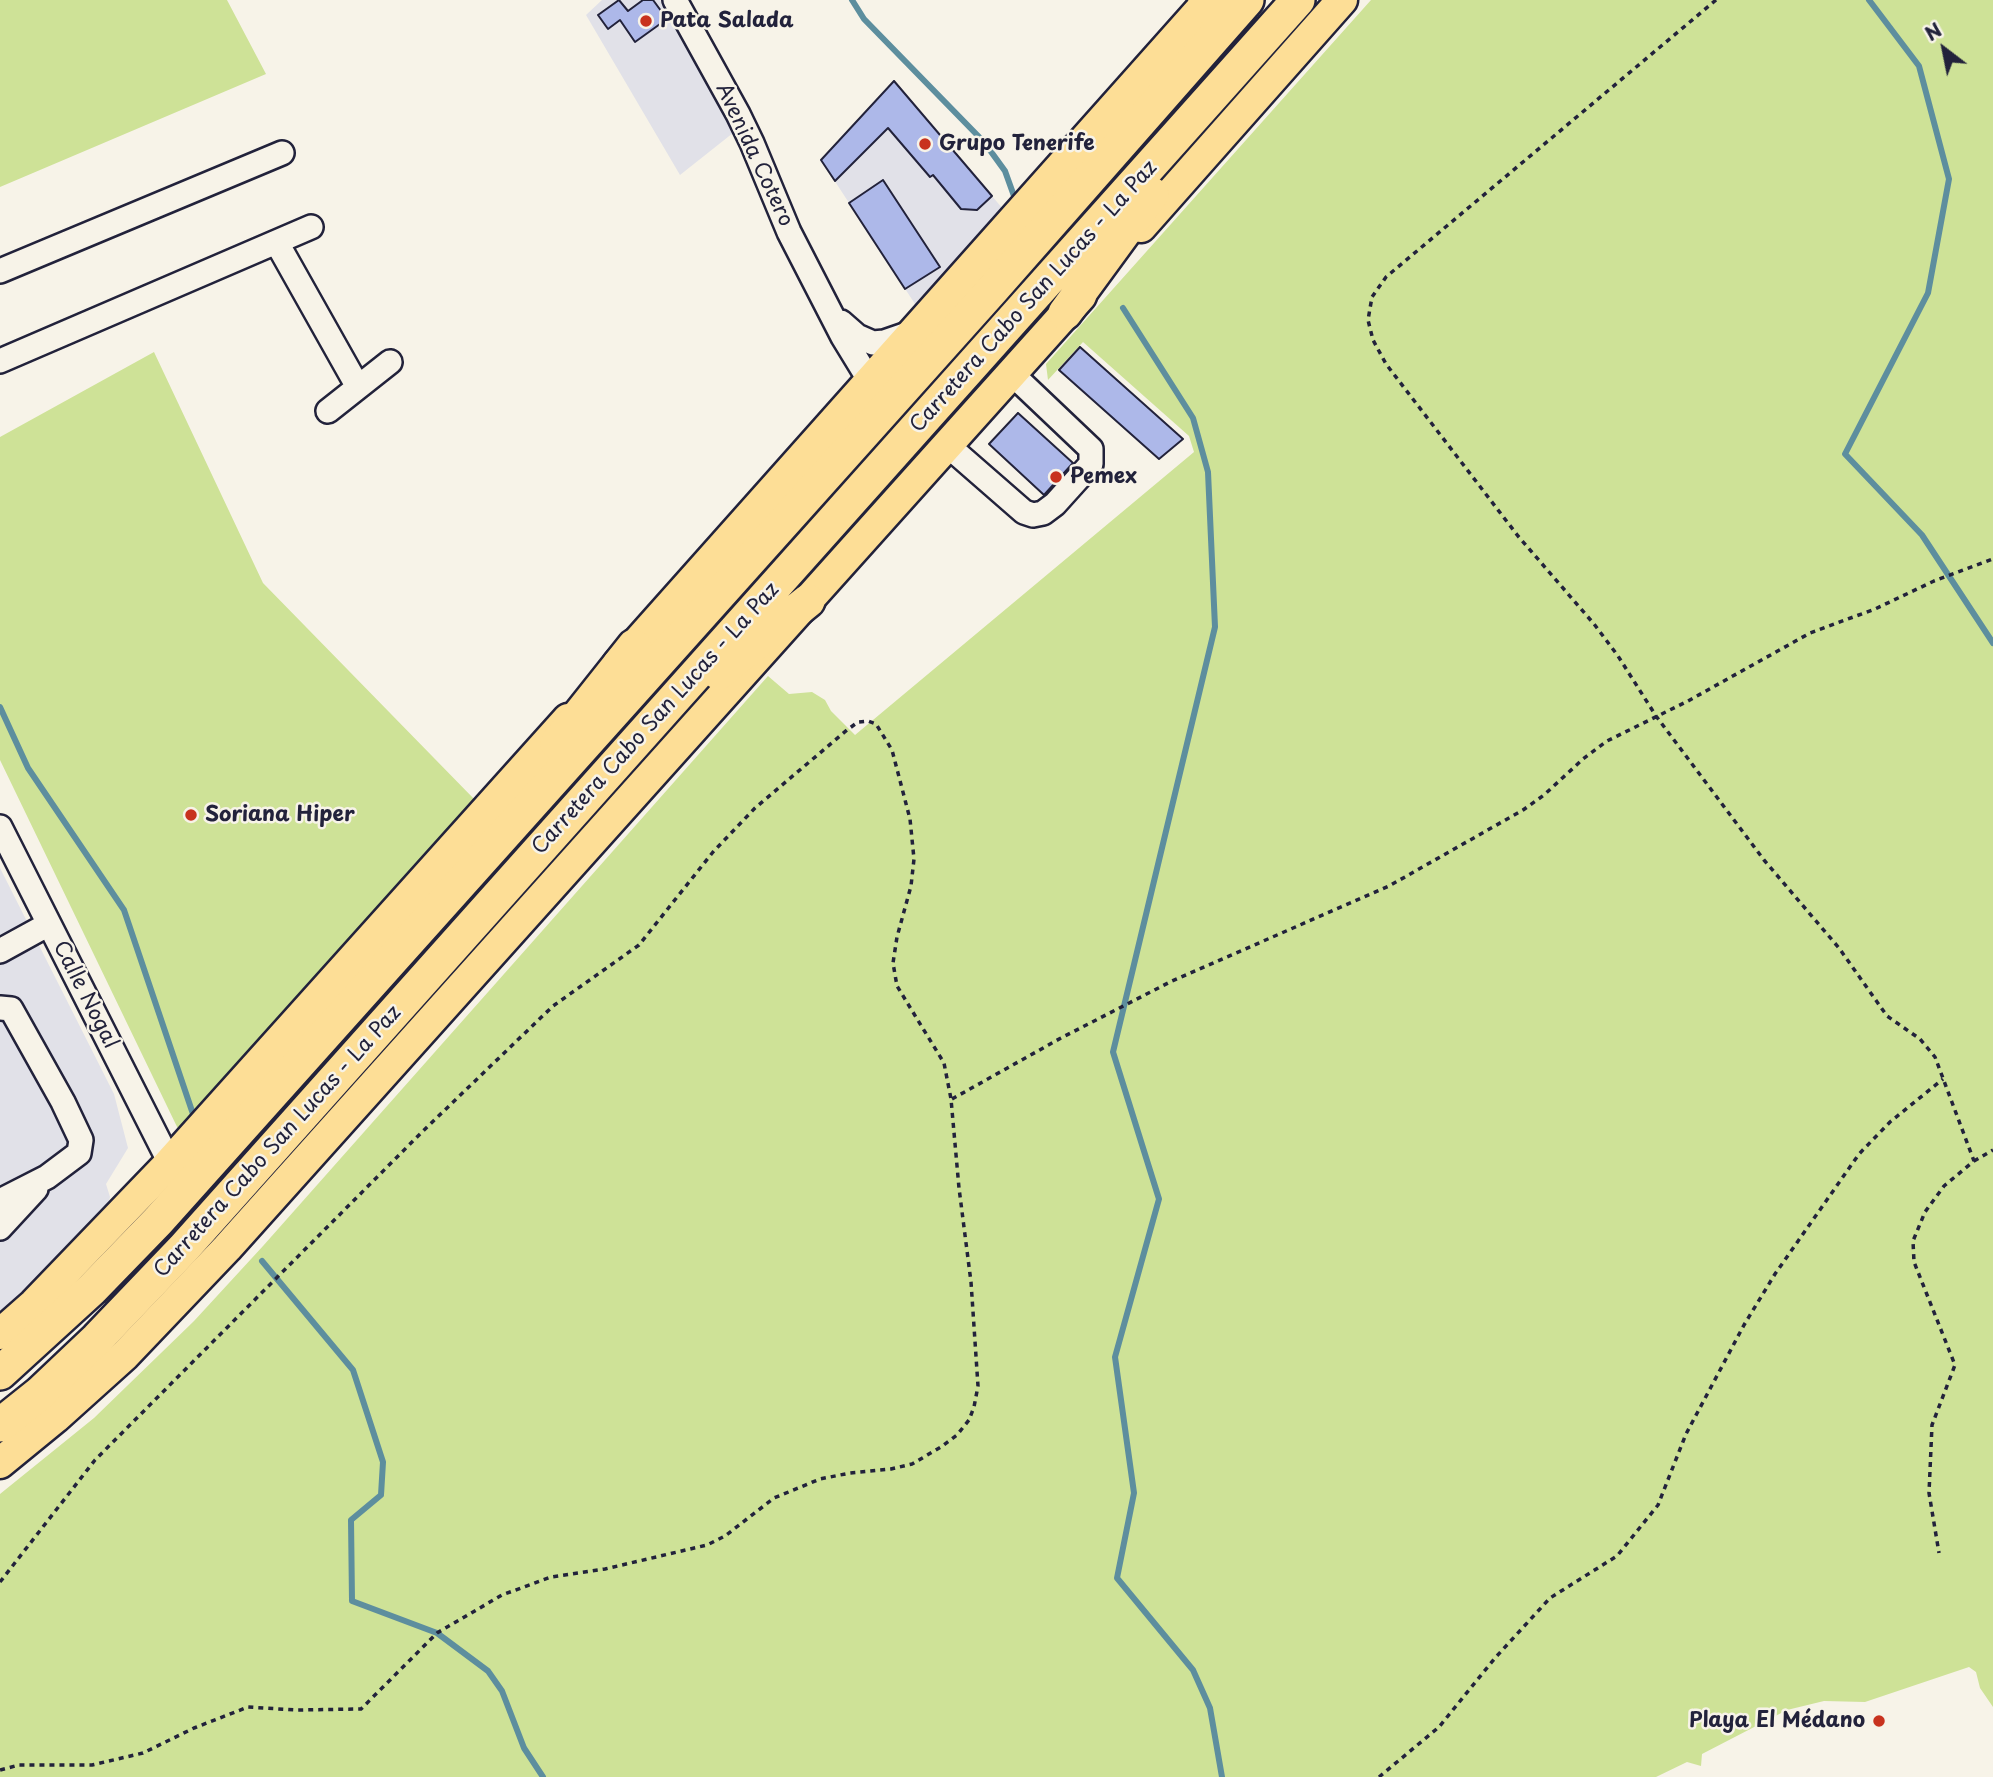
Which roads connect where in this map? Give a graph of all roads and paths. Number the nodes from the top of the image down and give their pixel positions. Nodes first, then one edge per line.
1 (675, 0) edge
2 (1248, 0) edge
3 (1298, 0) edge
4 (1342, 0) edge
5 (1716, 0) edge
6 (1208, 2) edge
7 (1273, 29) junction
8 (282, 153) dead end
9 (311, 227) dead end
10 (276, 243) junction
11 (0, 271) edge
12 (832, 311) junction
13 (1065, 313) junction
14 (914, 331) junction
15 (0, 361) edge
16 (390, 362) dead end
17 (1011, 373) junction
18 (358, 387) junction
19 (862, 389) junction
20 (328, 411) dead end
21 (946, 444) junction
22 (1993, 559) edge
23 (808, 601) junction
24 (634, 646) junction
25 (1656, 716) junction
26 (610, 769) junction
27 (0, 827) edge
28 (49, 924) junction
29 (405, 945) junction
30 (0, 951) edge
31 (0, 1008) edge
32 (1943, 1079) junction
33 (951, 1099) junction
34 (1993, 1150) edge
35 (1974, 1161) junction
36 (170, 1163) junction
37 (47, 1177) junction
38 (0, 1201) edge
39 (0, 1227) edge
40 (0, 1334) edge
41 (0, 1373) edge
42 (0, 1425) edge
43 (0, 1463) edge
44 (1939, 1552) dead end
45 (0, 1582) edge
46 (0, 1770) edge
47 (1379, 1777) edge

1 - 12 street, Avenida Cotero
2 - 29 highway, Carretera Cabo San Lucas - La Paz
3 - 7 highway, Carretera Cabo San Lucas - La Paz
4 - 13 main road
5 - 25 path
6 - 14 main road
7 - 13 highway
7 - 26 highway, Carretera Cabo San Lucas - La Paz
8 - 11 street
9 - 10 street
10 - 15 street
10 - 18 street
12 - 14 street
12 - 19 street
13 - 17 main road
14 - 19 main road
16 - 18 street
17 - 21 main road
17 - 21 street
18 - 20 street
19 - 24 main road
21 - 23 main road
22 - 25 path
23 - 26 highway
23 - 43 main road
24 - 29 highway
24 - 36 main road
25 - 32 path
25 - 33 path
26 - 42 highway, Carretera Cabo San Lucas - La Paz
27 - 28 street, Calle Nogal
28 - 30 street
28 - 36 street, Calle Nogal
29 - 41 highway, Carretera Cabo San Lucas - La Paz
31 - 37 street
32 - 35 path
32 - 47 path
33 - 45 path
33 - 46 path
34 - 35 path
35 - 44 path
36 - 40 main road
37 - 38 street
37 - 39 street

